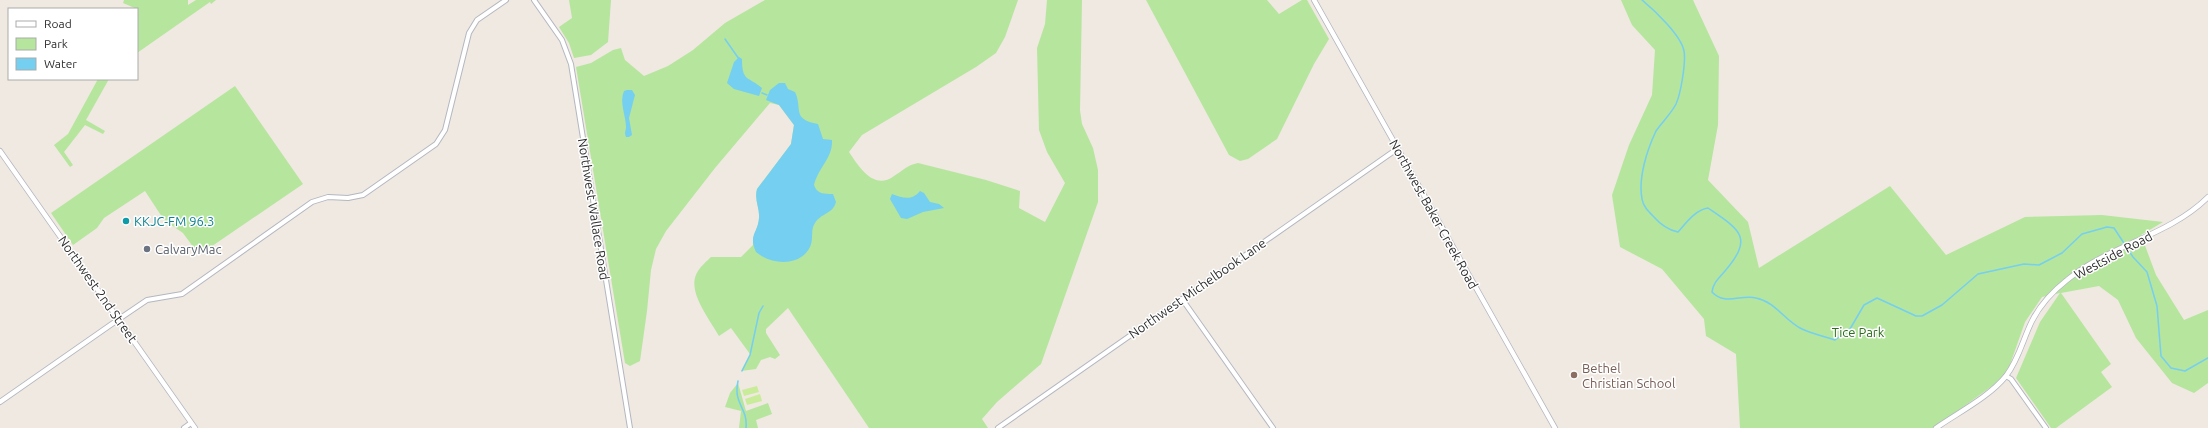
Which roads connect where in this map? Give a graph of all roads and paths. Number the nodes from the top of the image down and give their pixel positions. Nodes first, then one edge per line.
1 (506, 0) edge
2 (534, 0) edge
3 (1314, 0) edge
4 (1398, 148) junction
5 (0, 151) edge
6 (2208, 197) edge
7 (1182, 299) junction
8 (119, 319) junction
9 (2006, 376) junction
10 (0, 402) edge
11 (192, 423) junction
12 (184, 428) edge
13 (195, 428) edge
14 (630, 428) edge
15 (998, 428) edge
16 (1273, 428) edge
17 (1555, 428) edge
18 (1936, 428) edge
19 (2046, 428) edge

1 - 8 street
2 - 14 street, Northwest Wallace Road
3 - 4 main road, Northwest Baker Creek Road
4 - 7 street, Northwest Michelbook Lane
4 - 17 main road, Northwest Baker Creek Road
5 - 8 main road, Northwest 2nd Street
6 - 9 main road, Westside Road
7 - 15 street, Northwest Michelbook Lane
7 - 16 street
8 - 10 main road
8 - 11 main road, Northwest 2nd Street
9 - 18 main road, Westside Road
9 - 19 street
11 - 12 street
11 - 13 main road, Northwest 2nd Street

